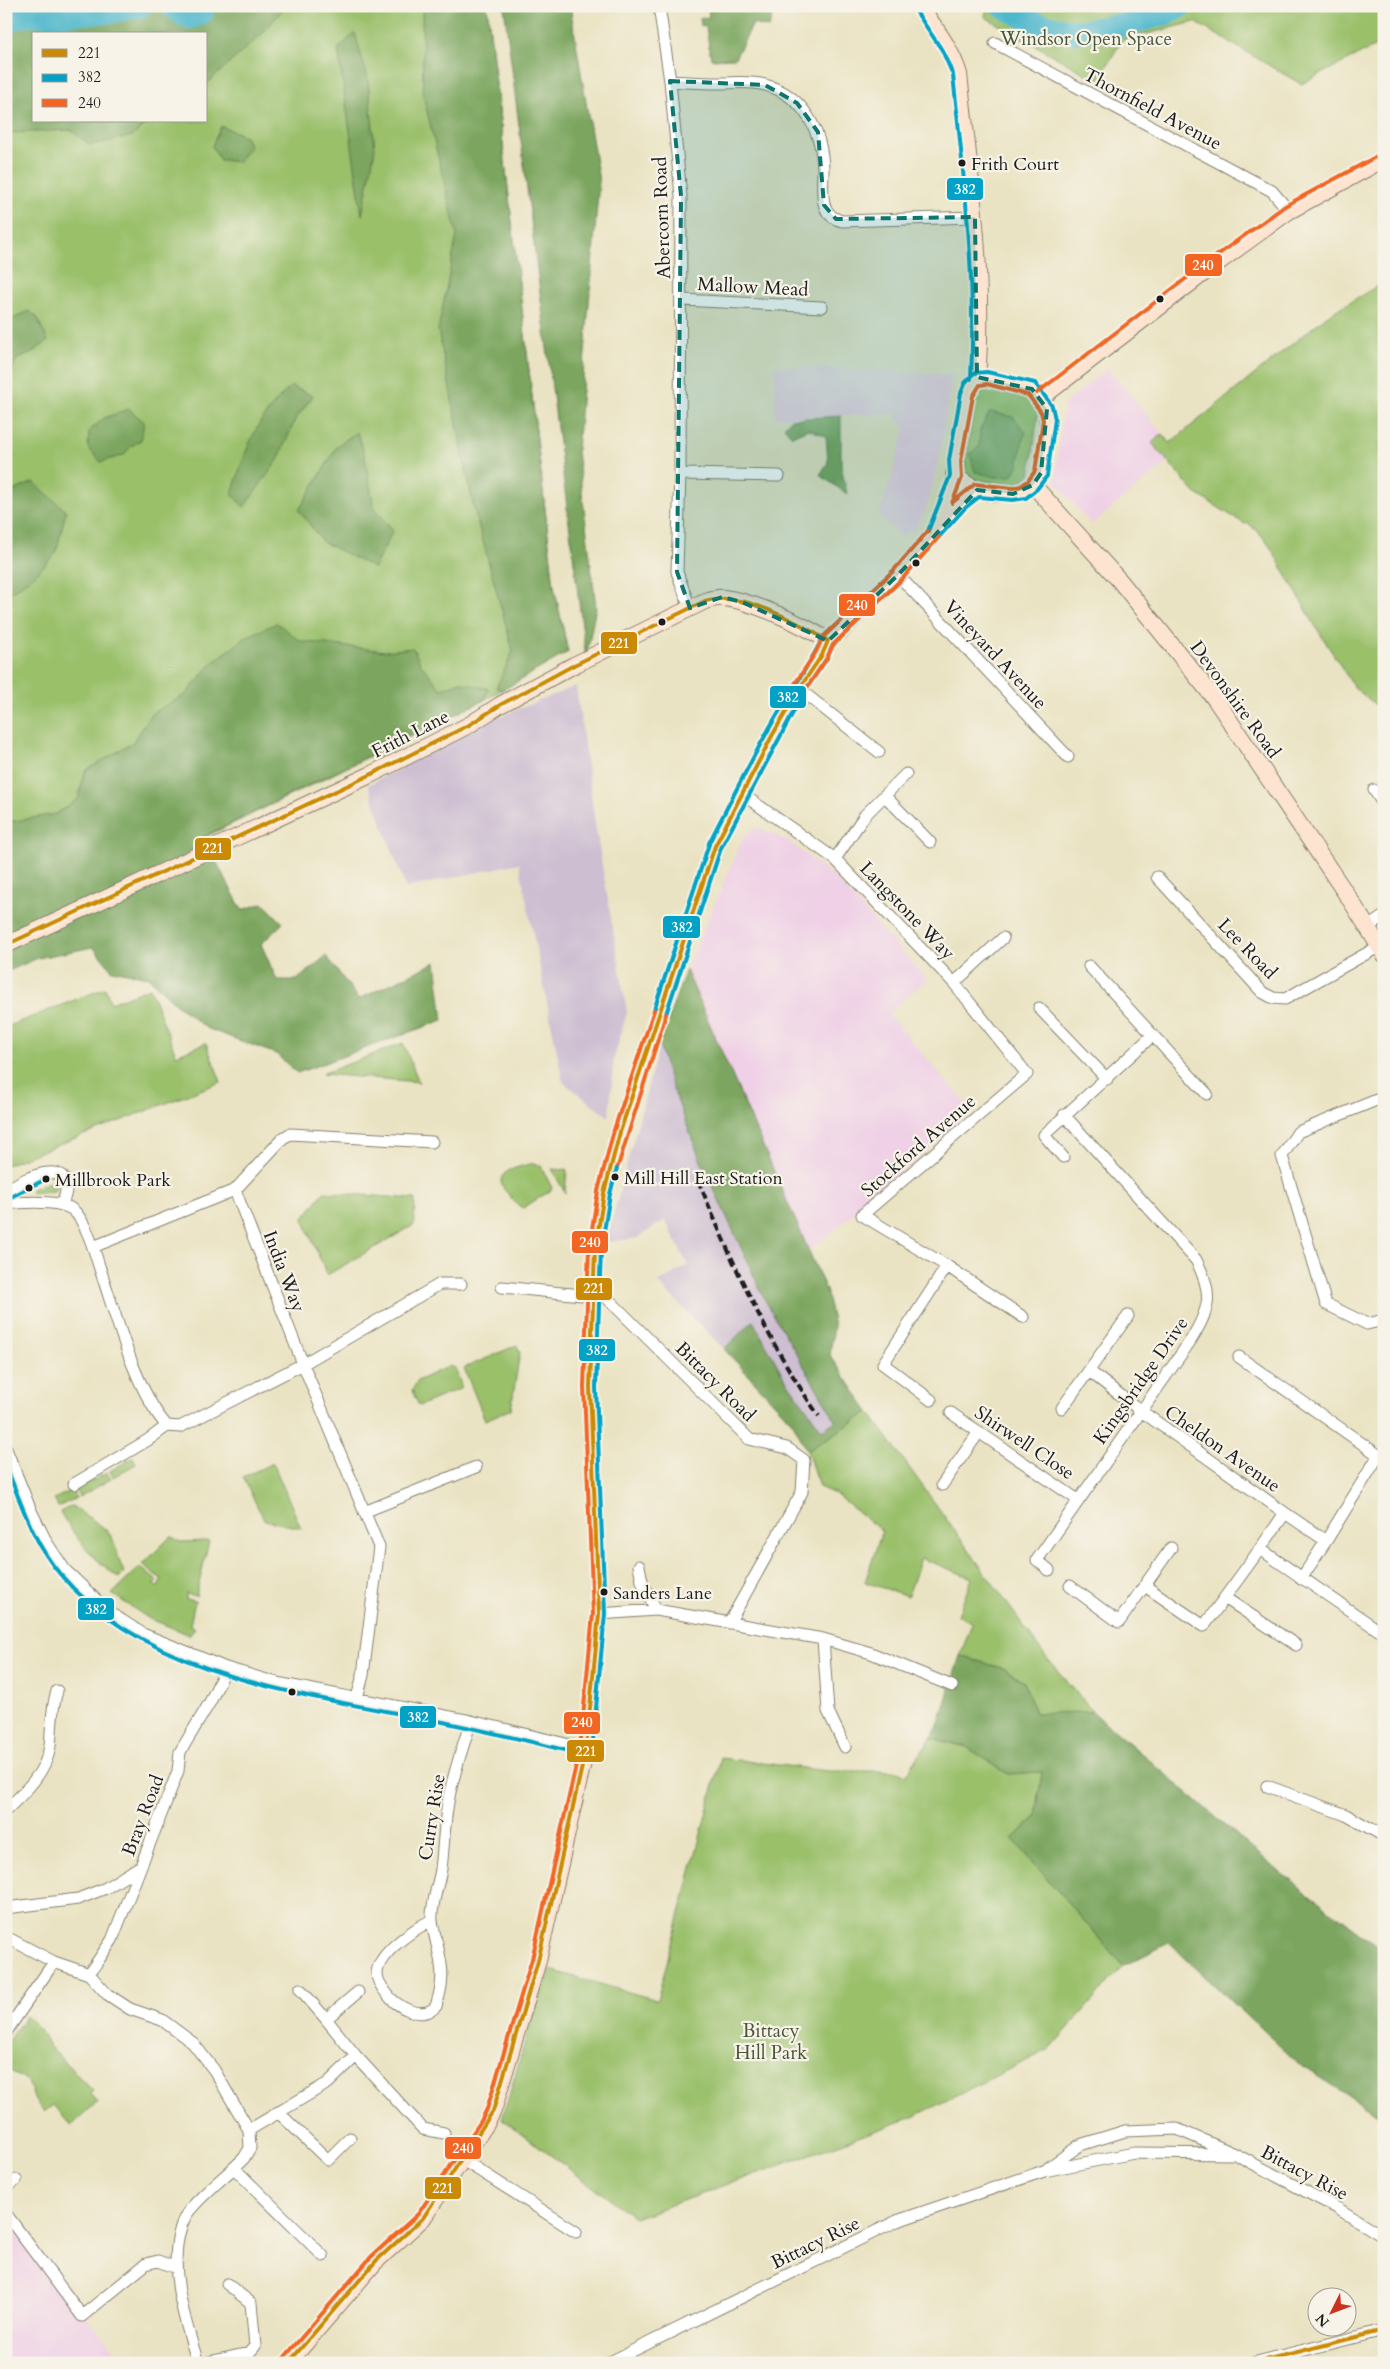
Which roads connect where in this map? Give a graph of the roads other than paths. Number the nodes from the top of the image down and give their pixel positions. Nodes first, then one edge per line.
1 (659, 6) edge
2 (920, 6) edge
3 (995, 43) dead end
4 (670, 81) junction
5 (1384, 159) edge
6 (1289, 211) junction
7 (975, 218) junction
8 (682, 300) junction
9 (822, 307) dead end
10 (977, 379) junction
11 (1041, 398) junction
12 (680, 474) junction
13 (779, 476) dead end
14 (956, 477) junction
15 (1033, 485) junction
16 (977, 490) junction
17 (933, 536) junction
18 (898, 576) junction
19 (690, 608) junction
20 (828, 641) junction
21 (799, 688) junction
22 (879, 752) dead end
23 (1068, 757) dead end
24 (906, 774) dead end
25 (1374, 790) dead end
26 (742, 794) junction
27 (886, 796) junction
28 (1384, 805) edge
29 (930, 842) dead end
30 (835, 859) junction
31 (1157, 877) dead end
32 (1384, 916) edge
33 (1368, 927) junction
34 (1003, 938) dead end
35 (6, 945) edge
36 (1382, 950) edge
37 (1089, 966) dead end
38 (954, 983) junction
39 (1039, 1008) dead end
40 (1153, 1035) junction
41 (1027, 1074) joint
42 (1107, 1079) junction
43 (1207, 1094) dead end
44 (1384, 1097) edge
45 (1064, 1115) junction
46 (432, 1142) dead end
47 (1063, 1157) dead end
48 (235, 1190) junction
49 (6, 1192) edge
50 (6, 1203) edge
51 (62, 1204) junction
52 (92, 1247) junction
53 (947, 1266) junction
54 (461, 1284) dead end
55 (502, 1287) dead end
56 (593, 1290) junction
57 (1128, 1316) dead end
58 (1023, 1317) dead end
59 (1384, 1320) edge
60 (1238, 1357) dead end
61 (303, 1364) junction
62 (1089, 1371) junction
63 (931, 1400) dead end
64 (1062, 1408) dead end
65 (1141, 1411) junction
66 (951, 1413) dead end
67 (167, 1426) junction
68 (979, 1432) junction
69 (6, 1449) edge
70 (1381, 1457) edge
71 (476, 1467) dead end
72 (74, 1484) dead end
73 (942, 1485) dead end
74 (1078, 1500) junction
75 (364, 1512) junction
76 (1286, 1513) junction
77 (1326, 1540) junction
78 (1171, 1548) dead end
79 (1260, 1550) junction
80 (639, 1566) dead end
81 (1049, 1570) dead end
82 (1301, 1579) junction
83 (1070, 1586) dead end
84 (1145, 1586) junction
85 (1225, 1598) junction
86 (656, 1610) junction
87 (599, 1614) junction
88 (729, 1623) junction
89 (1384, 1634) edge
90 (823, 1639) junction
91 (1296, 1645) dead end
92 (226, 1668) junction
93 (952, 1686) dead end
94 (57, 1691) dead end
95 (357, 1698) junction
96 (471, 1721) junction
97 (845, 1748) dead end
98 (586, 1749) junction
99 (1267, 1786) dead end
100 (6, 1810) edge
101 (1384, 1836) edge
102 (141, 1866) junction
103 (6, 1908) edge
104 (432, 1920) junction
105 (6, 1937) edge
106 (54, 1962) junction
107 (89, 1974) junction
108 (300, 1989) dead end
109 (358, 1992) dead end
110 (326, 2019) junction
111 (6, 2032) edge
112 (356, 2056) junction
113 (278, 2112) junction
114 (249, 2130) junction
115 (444, 2133) dead end
116 (350, 2138) dead end
117 (1235, 2154) junction
118 (463, 2160) junction
119 (234, 2168) junction
120 (1044, 2171) junction
121 (16, 2180) dead end
122 (6, 2188) edge
123 (6, 2214) edge
124 (576, 2232) dead end
125 (1384, 2237) edge
126 (323, 2256) dead end
127 (176, 2268) junction
128 (227, 2284) dead end
129 (1384, 2330) edge
130 (290, 2362) edge
131 (198, 2363) edge
132 (204, 2363) edge
133 (608, 2363) edge
134 (1254, 2363) edge

1 - 4 street, Abercorn Road
2 - 7 main road
3 - 6 street, Thornfield Avenue
4 - 7 street
4 - 8 street, Abercorn Road
5 - 6 main road
6 - 11 main road
7 - 10 main road
8 - 9 street, Mallow Mead
8 - 12 street, Abercorn Road
10 - 11 main road
10 - 14 main road
11 - 15 main road
12 - 13 street
12 - 19 street, Abercorn Road
14 - 16 main road
14 - 17 main road
15 - 16 main road
15 - 33 main road, Devonshire Road
16 - 17 main road
17 - 18 main road
18 - 20 main road
18 - 23 street, Vineyard Avenue
19 - 20 main road, Frith Lane
19 - 35 main road, Frith Lane
20 - 21 main road
21 - 22 street
21 - 26 main road
24 - 27 street
25 - 28 street
26 - 30 street, Langstone Way
26 - 56 main road
27 - 29 street
27 - 30 street
30 - 38 street, Langstone Way
31 - 36 street, Lee Road
32 - 33 street
33 - 36 main road, Devonshire Road
34 - 38 street
37 - 40 street
38 - 41 street, Langstone Way
39 - 42 street
40 - 42 street
40 - 43 street
41 - 53 street, Stockford Avenue
42 - 45 street
44 - 59 street
45 - 47 street
45 - 65 street, Kingsbridge Drive
46 - 48 street
48 - 52 street
48 - 61 street, India Way
49 - 51 street
50 - 51 street
51 - 52 street
52 - 67 street
53 - 58 street, Stockford Avenue
53 - 63 street
54 - 61 street
55 - 56 street
56 - 87 main road
56 - 88 street, Bittacy Road
57 - 62 street
60 - 70 street
61 - 67 street
61 - 75 street, India Way
62 - 64 street
62 - 65 street, Cheldon Avenue
65 - 74 street, Kingsbridge Drive
65 - 76 street, Cheldon Avenue
66 - 68 street, Shirwell Close
67 - 72 street
68 - 73 street
68 - 74 street, Shirwell Close
69 - 92 street
70 - 77 street
71 - 75 street
74 - 81 street, Kingsbridge Drive
75 - 95 street, India Way
76 - 77 street, Cheldon Avenue
76 - 79 street
77 - 82 street
78 - 84 street
79 - 82 street
79 - 85 street
80 - 86 street
82 - 89 street
83 - 84 street
84 - 85 street
85 - 91 street
86 - 87 street
86 - 88 street
87 - 98 main road
88 - 90 street
90 - 93 street
90 - 97 street
92 - 95 street
92 - 102 street, Bray Road
94 - 100 street
95 - 96 street
96 - 98 street
96 - 104 street, Curry Rise
98 - 118 main road
99 - 101 street
102 - 103 street
102 - 107 street, Bray Road
104 - 104 street, Curry Rise
105 - 106 street
106 - 107 street
106 - 111 street
107 - 114 street
108 - 110 street
109 - 110 street
110 - 112 street
112 - 113 street
112 - 115 street
113 - 114 street
113 - 116 street
114 - 119 street
117 - 120 street, Bittacy Rise
117 - 120 street, Bittacy Rise
117 - 125 street, Bittacy Rise
118 - 124 street
118 - 130 main road
119 - 126 street
119 - 127 street
120 - 133 street, Bittacy Rise
121 - 122 street
123 - 127 street
127 - 131 street
128 - 132 street
129 - 134 street

